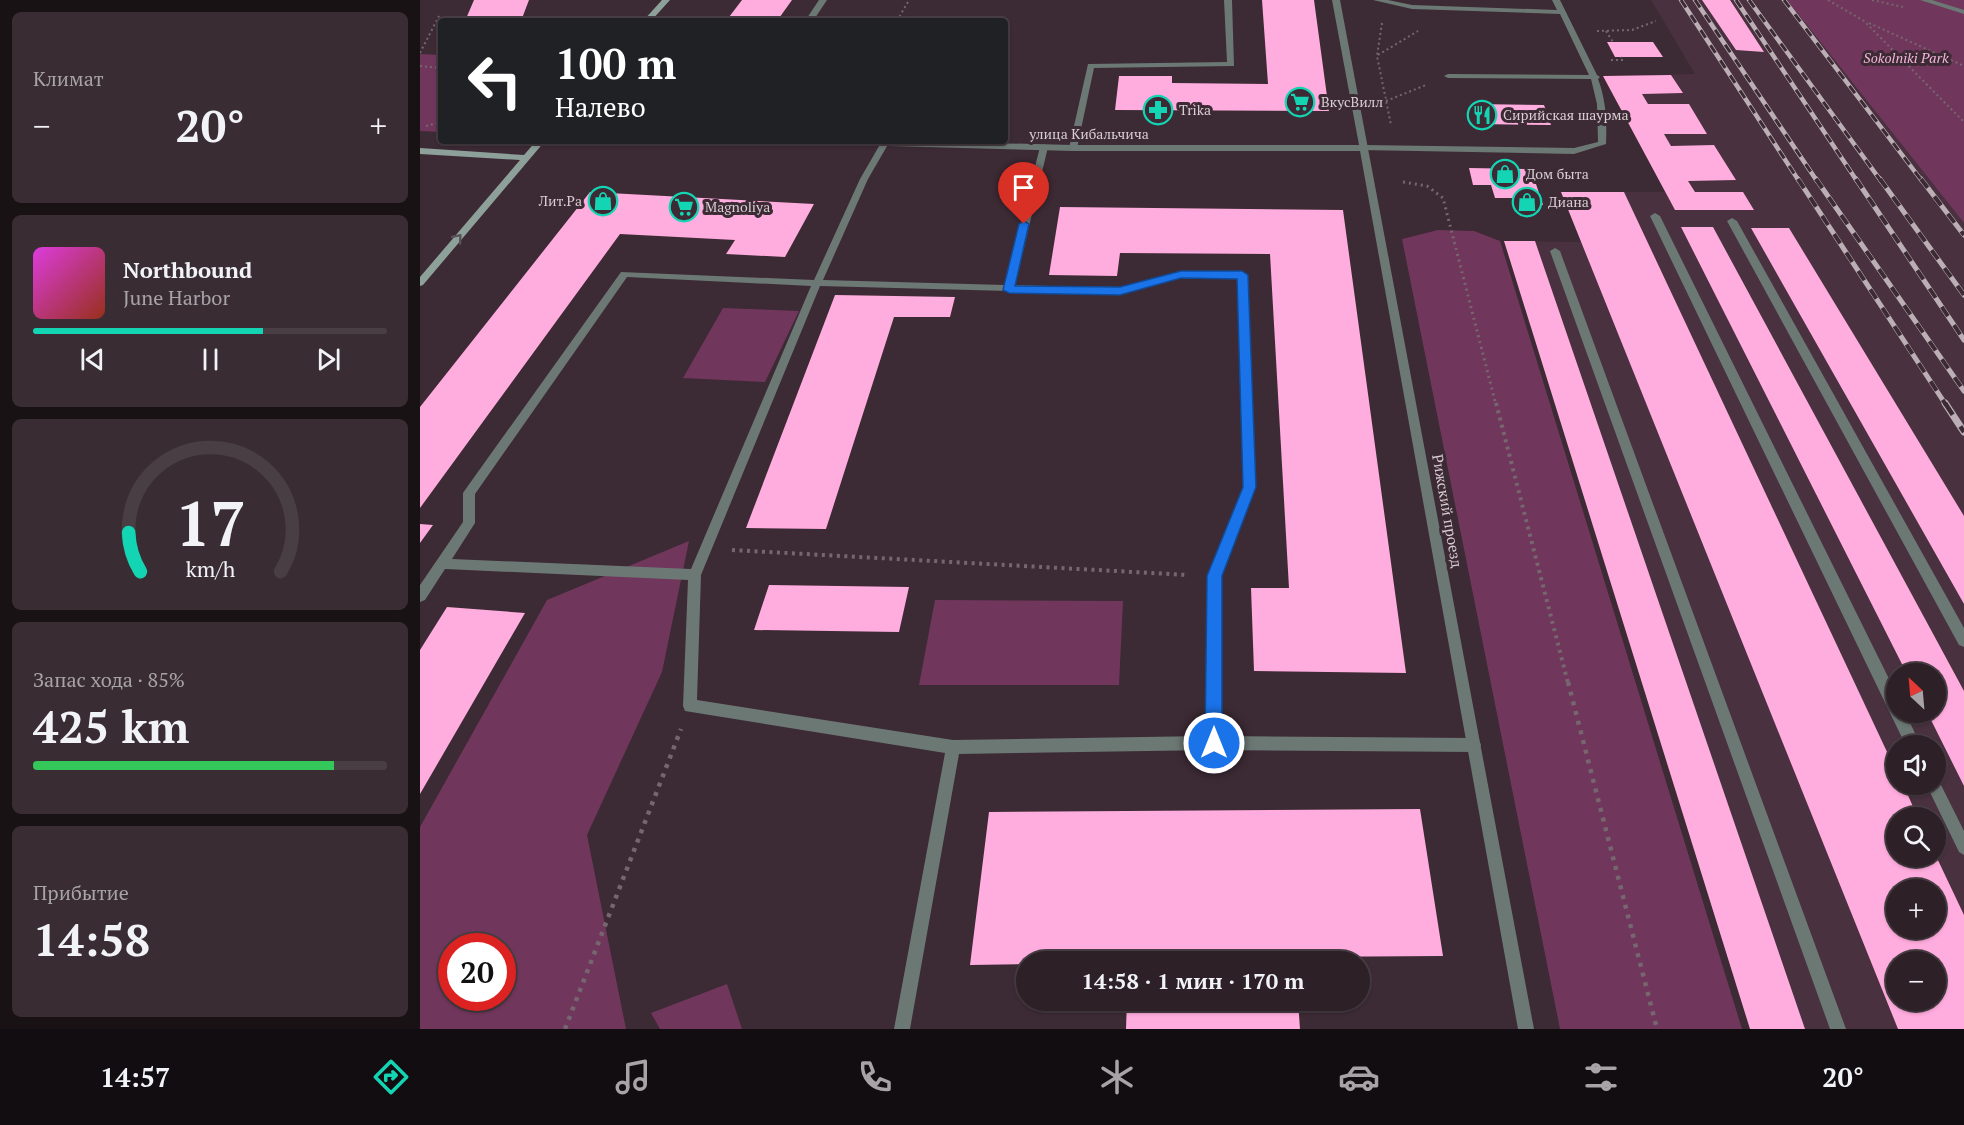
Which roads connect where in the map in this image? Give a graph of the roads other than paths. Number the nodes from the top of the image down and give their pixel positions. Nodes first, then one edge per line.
1 (666, 0) edge
2 (823, 0) edge
3 (1228, 0) edge
4 (1336, 0) edge
5 (1377, 0) edge
6 (1556, 0) edge
7 (1924, 0) edge
8 (1386, 1) edge
9 (1562, 12) junction
10 (1964, 12) edge
11 (650, 18) edge
12 (811, 18) edge
13 (1449, 76) road end
14 (1596, 77) junction
15 (539, 144) edge
16 (884, 144) edge
17 (949, 144) edge
18 (1044, 147) junction
19 (1073, 148) junction
20 (1363, 148) junction
21 (420, 151) edge
22 (527, 158) junction
23 (1655, 216) dead end
24 (1732, 221) dead end
25 (1555, 251) dead end
26 (420, 283) edge
27 (817, 284) junction
28 (1009, 290) junction
29 (442, 564) junction
30 (695, 575) junction
31 (420, 596) edge
32 (1964, 641) edge
33 (1886, 688) edge
34 (1214, 743) junction
35 (1474, 745) junction
36 (953, 747) junction
37 (1938, 795) edge
38 (1964, 847) edge
39 (902, 1029) edge
40 (1526, 1029) edge
41 (1838, 1029) edge

1 - 11 street
2 - 12 street
3 - 19 street
4 - 20 street, Рижский проезд
5 - 8 street
6 - 9 street
7 - 10 street
8 - 9 street
9 - 14 street
13 - 14 street
14 - 20 street, улица Кибальчича
15 - 22 street
16 - 27 street
17 - 18 street, улица Кибальчича
18 - 19 street, улица Кибальчича
18 - 28 street
19 - 20 street, улица Кибальчича
20 - 35 street, Рижский проезд
21 - 22 street
26 -> 22 street
23 - 33 street
24 - 32 street
25 - 41 street
27 - 28 street
27 - 29 street
27 - 30 street
28 - 34 street
29 - 30 street
29 - 31 street
30 - 36 street
34 - 35 street
34 - 36 street
35 - 40 street, Рижский проезд
36 - 39 street
37 - 38 street

